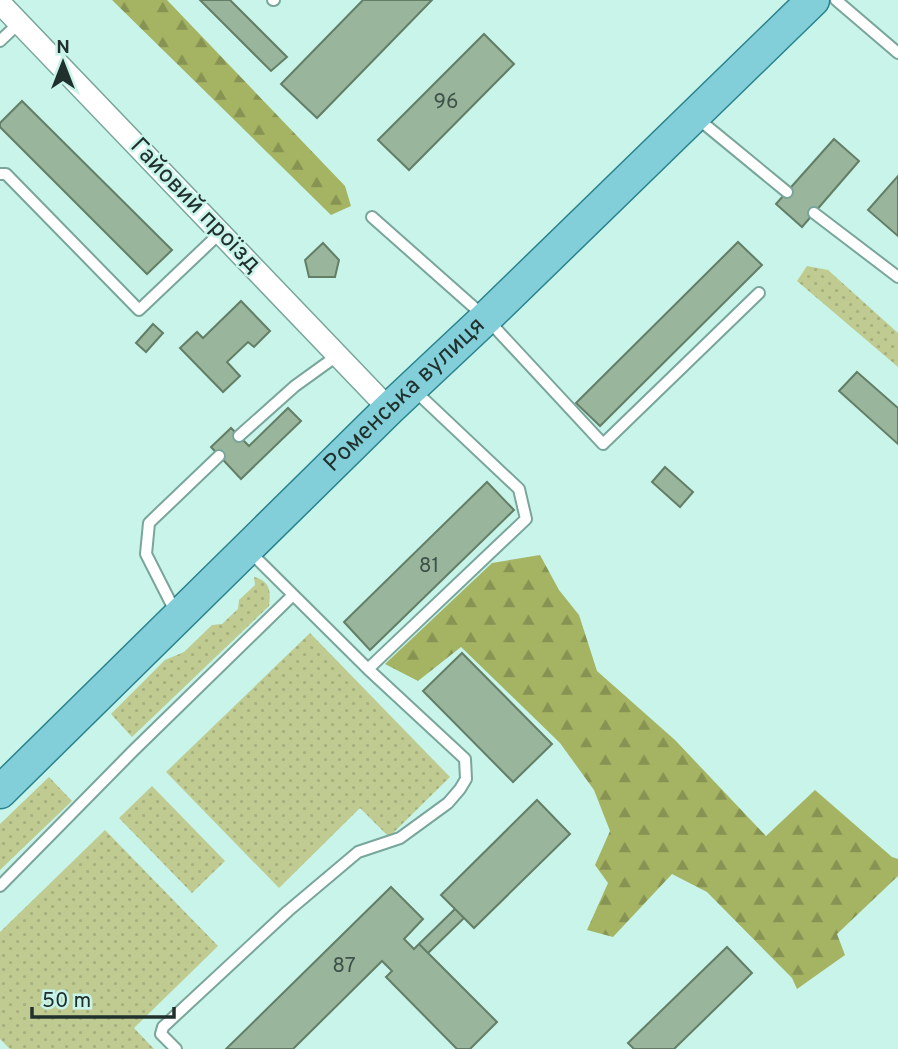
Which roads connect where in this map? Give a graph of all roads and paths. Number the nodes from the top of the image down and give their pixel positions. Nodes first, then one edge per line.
1 (836, 0) edge
2 (803, 3) edge
3 (0, 4) edge
4 (19, 23) junction
5 (0, 41) edge
6 (898, 53) edge
7 (694, 116) junction
8 (0, 174) edge
9 (787, 192) dead end
10 (814, 213) dead end
11 (372, 216) dead end
12 (220, 233) junction
13 (898, 277) edge
14 (759, 293) dead end
15 (486, 318) junction
16 (338, 355) junction
17 (412, 388) junction
18 (389, 409) junction
19 (239, 436) dead end
20 (219, 456) dead end
21 (247, 549) junction
22 (292, 595) junction
23 (177, 617) junction
24 (369, 669) junction
25 (1, 790) edge
26 (0, 886) edge
27 (176, 1049) edge

1 - 6 lane
2 - 7 main road, Роменська вулиця
3 - 4 street, Гайовий проїзд
4 - 5 lane
4 - 12 street, Гайовий проїзд
7 - 9 lane
7 - 15 main road, Роменська вулиця
8 - 12 lane
10 - 13 lane
11 - 15 lane
12 - 16 street, Гайовий проїзд
14 - 15 lane
15 - 17 main road, Роменська вулиця
16 - 18 street, Гайовий проїзд
16 - 19 lane
17 - 18 main road, Роменська вулиця
17 - 24 lane
18 - 21 main road, Роменська вулиця
20 - 23 lane
21 - 22 lane
21 - 23 main road, Роменська вулиця
22 - 24 lane
22 - 26 lane
23 - 25 main road, Роменська вулиця
24 - 27 lane

